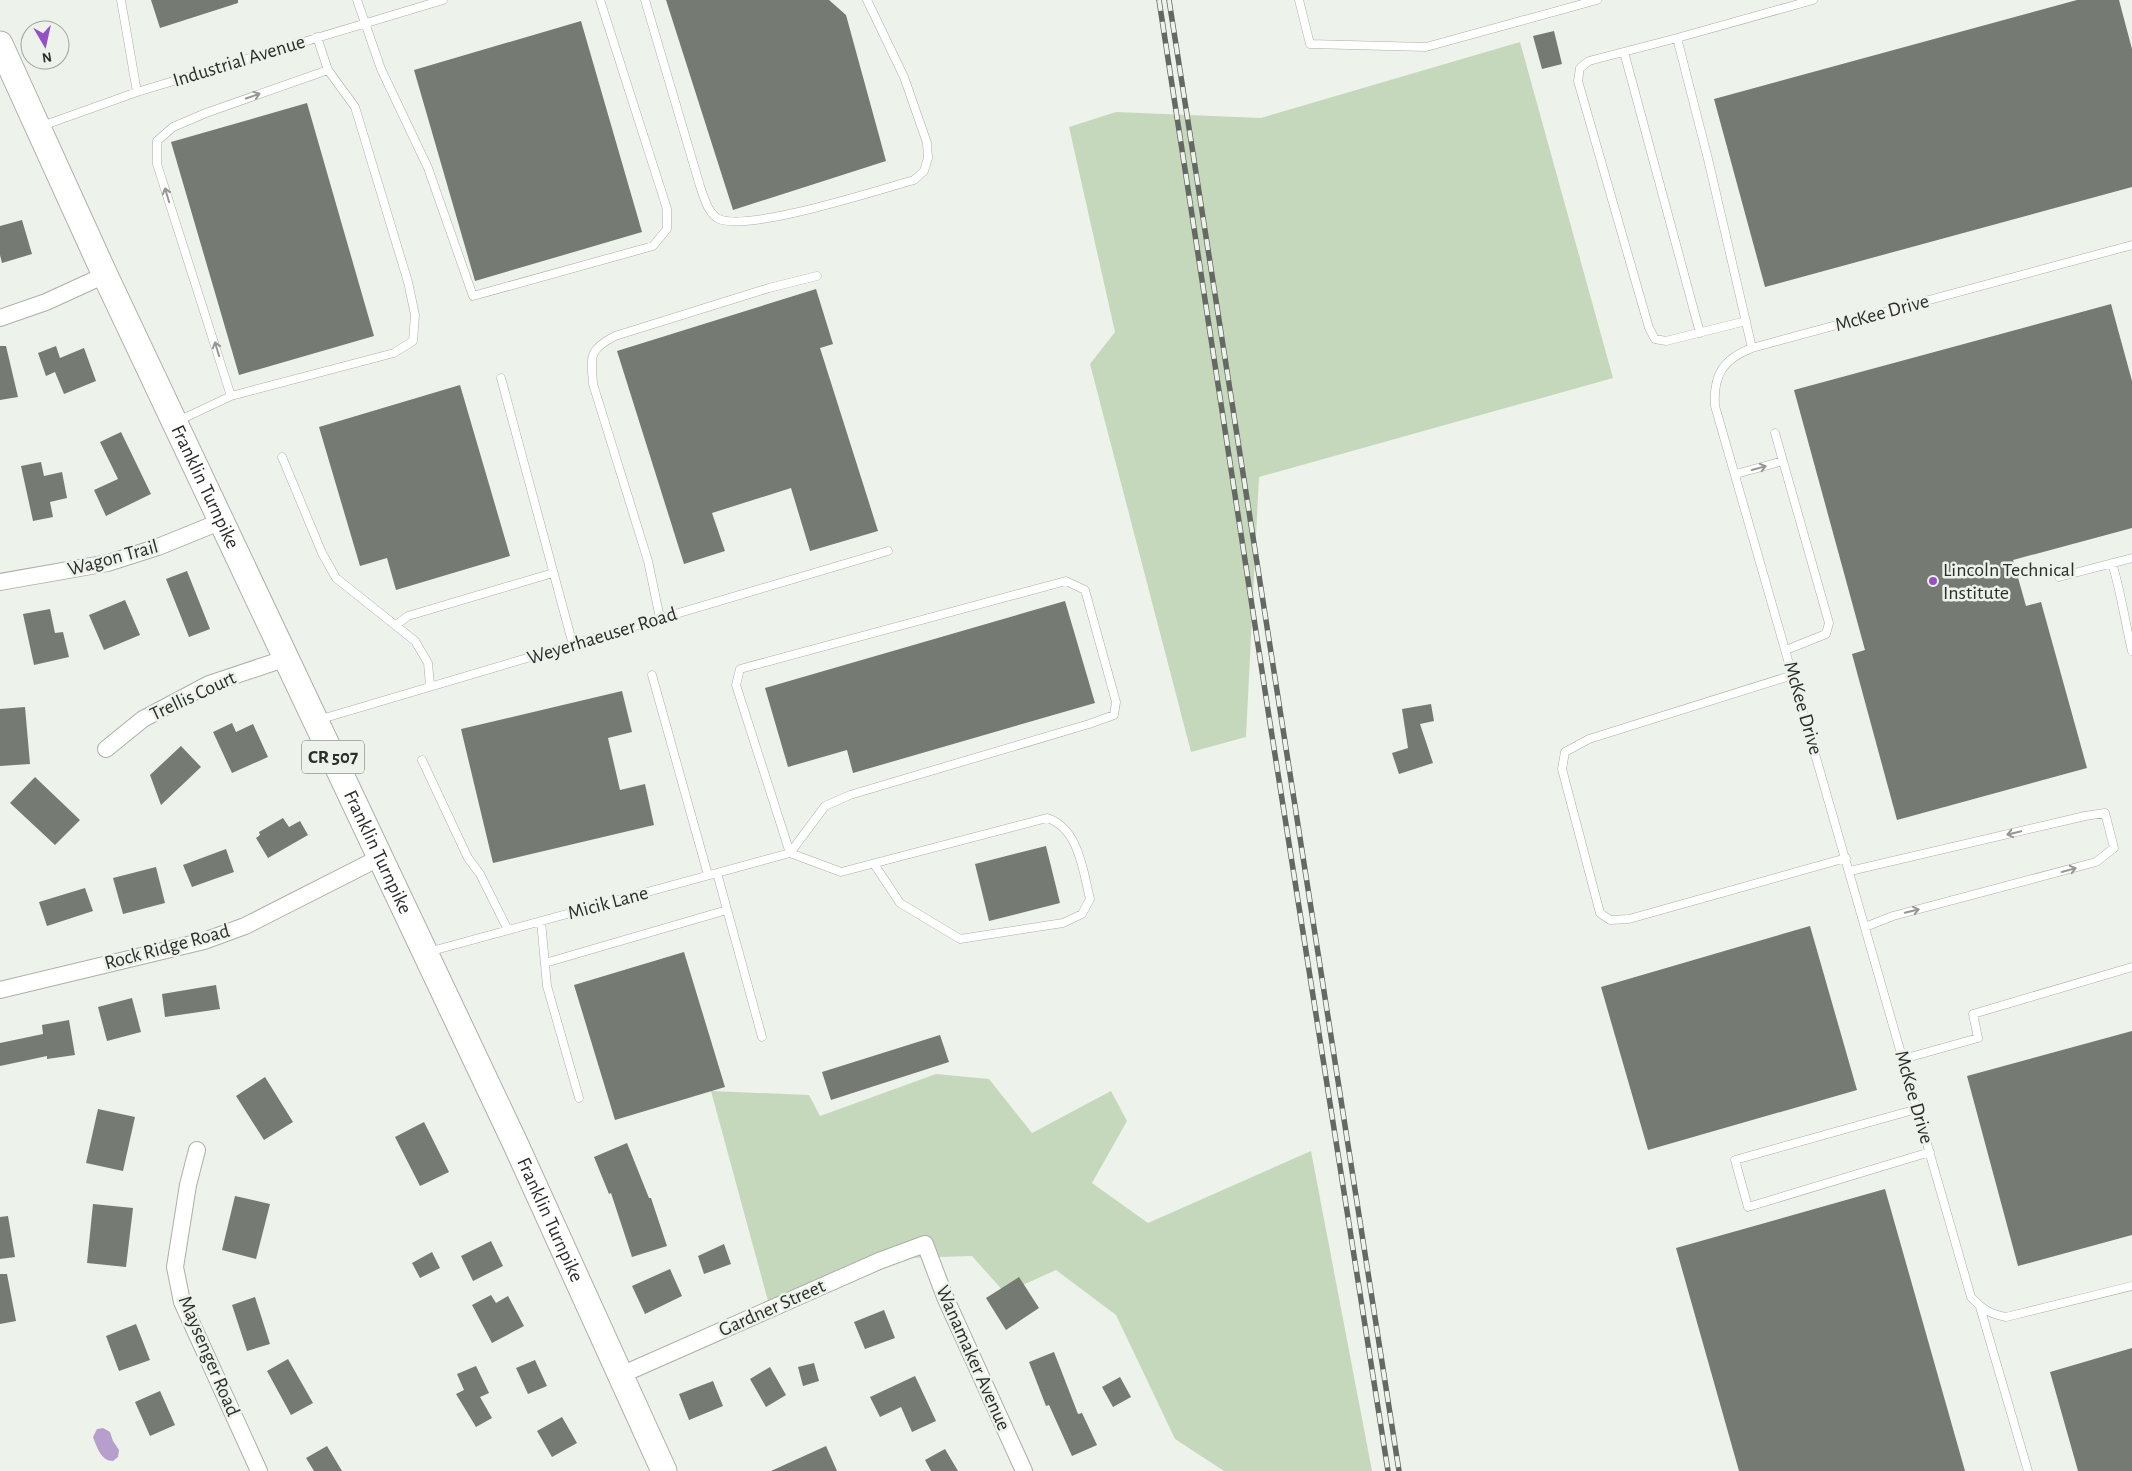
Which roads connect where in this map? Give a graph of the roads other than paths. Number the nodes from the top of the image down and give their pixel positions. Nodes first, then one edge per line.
1 (121, 0) edge
2 (357, 0) edge
3 (443, 0) edge
4 (600, 0) edge
5 (644, 0) edge
6 (867, 0) edge
7 (1299, 0) edge
8 (1596, 0) edge
9 (1813, 0) edge
10 (365, 23) junction
11 (317, 37) junction
12 (1677, 38) junction
13 (0, 44) edge
14 (1624, 52) junction
15 (328, 70) junction
16 (137, 92) junction
17 (38, 128) junction
18 (2132, 245) edge
19 (105, 275) junction
20 (817, 276) dead end
21 (0, 318) edge
22 (1746, 321) junction
23 (1700, 333) junction
24 (1752, 348) junction
25 (501, 378) dead end
26 (231, 396) junction
27 (175, 422) junction
28 (1775, 433) dead end
29 (282, 458) dead end
30 (1783, 461) junction
31 (1736, 474) junction
32 (222, 521) junction
33 (888, 551) dead end
34 (2132, 558) edge
35 (2112, 563) junction
36 (553, 573) junction
37 (2059, 577) dead end
38 (0, 582) edge
39 (2132, 601) edge
40 (2122, 603) junction
41 (660, 618) junction
42 (396, 625) junction
43 (573, 645) junction
44 (1786, 650) junction
45 (2132, 651) edge
46 (287, 658) junction
47 (652, 675) dead end
48 (1793, 675) junction
49 (430, 686) junction
50 (316, 720) junction
51 (106, 749) dead end
52 (422, 760) dead end
53 (790, 853) junction
54 (381, 857) junction
55 (1846, 858) junction
56 (874, 864) junction
57 (1850, 871) junction
58 (717, 873) junction
59 (708, 875) junction
60 (727, 910) junction
61 (541, 921) junction
62 (1865, 927) junction
63 (508, 930) junction
64 (426, 952) junction
65 (546, 962) junction
66 (2132, 967) edge
67 (0, 990) edge
68 (762, 1037) dead end
69 (1903, 1060) junction
70 (579, 1098) dead end
71 (1917, 1109) junction
72 (197, 1150) dead end
73 (1930, 1152) junction
74 (925, 1244) joint
75 (2132, 1286) edge
76 (1980, 1307) junction
77 (621, 1375) junction
78 (259, 1471) edge
79 (664, 1471) edge
80 (1024, 1471) edge
81 (2028, 1471) edge

1 - 16 lane
2 - 10 lane
3 - 10 lane, Industrial Avenue
4 - 10 lane
5 - 6 lane
7 - 8 lane
9 - 12 lane
10 - 11 lane, Industrial Avenue
11 - 15 lane
11 - 16 lane, Industrial Avenue
12 - 14 lane
12 - 22 lane
13 - 17 main road, Franklin Turnpike / CR 507
14 - 23 lane
14 - 23 lane
26 -> 15 lane
15 - 26 lane
16 - 17 lane, Industrial Avenue
17 - 19 main road, Franklin Turnpike / CR 507
18 - 24 lane, McKee Drive
19 - 21 street
19 - 27 main road, Franklin Turnpike / CR 507
20 - 41 lane
22 - 23 lane
22 - 24 lane
24 - 31 lane, McKee Drive
25 - 36 lane
26 - 27 lane
27 - 32 main road, Franklin Turnpike / CR 507
28 - 30 lane
29 - 42 lane
31 -> 30 lane
30 - 44 lane
31 - 44 lane, McKee Drive
32 - 38 street, Wagon Trail
32 - 46 main road, Franklin Turnpike / CR 507
33 - 41 lane, Weyerhaeuser Road
34 - 35 lane
35 - 37 lane
35 - 40 lane
36 - 42 lane
36 - 43 lane
39 - 40 lane
40 - 45 lane
41 - 43 lane, Weyerhaeuser Road
42 - 49 lane
43 - 49 lane, Weyerhaeuser Road
44 - 48 lane, McKee Drive
46 - 50 main road, Franklin Turnpike / CR 507
46 - 51 street, Trellis Court
47 - 59 lane
48 - 55 lane, McKee Drive
48 - 55 lane
49 - 50 lane, Weyerhaeuser Road
50 - 54 main road, Franklin Turnpike / CR 507
52 - 63 lane
53 - 53 lane
53 - 56 lane
53 - 58 lane, Micik Lane
54 - 64 main road, Franklin Turnpike / CR 507
54 - 67 street, Rock Ridge Road
55 - 57 lane, McKee Drive
56 - 56 lane
57 - 62 lane, McKee Drive
62 -> 57 lane
58 - 59 lane, Micik Lane
58 - 60 lane
59 - 61 lane, Micik Lane
60 - 65 lane
60 - 68 lane
61 - 63 lane, Micik Lane
61 - 65 lane
62 - 69 lane, McKee Drive
63 - 64 lane, Micik Lane
64 - 77 main road, Franklin Turnpike / CR 507
65 - 70 lane
66 - 69 lane
69 - 71 lane, McKee Drive
71 - 73 lane, McKee Drive
71 - 73 lane
72 - 78 street, Maysenger Road
73 - 76 lane, McKee Drive
74 - 77 street, Gardner Street
74 - 80 street, Wanamaker Avenue
75 - 76 lane
76 - 81 lane, McKee Drive
77 - 79 main road, Franklin Turnpike / CR 507

